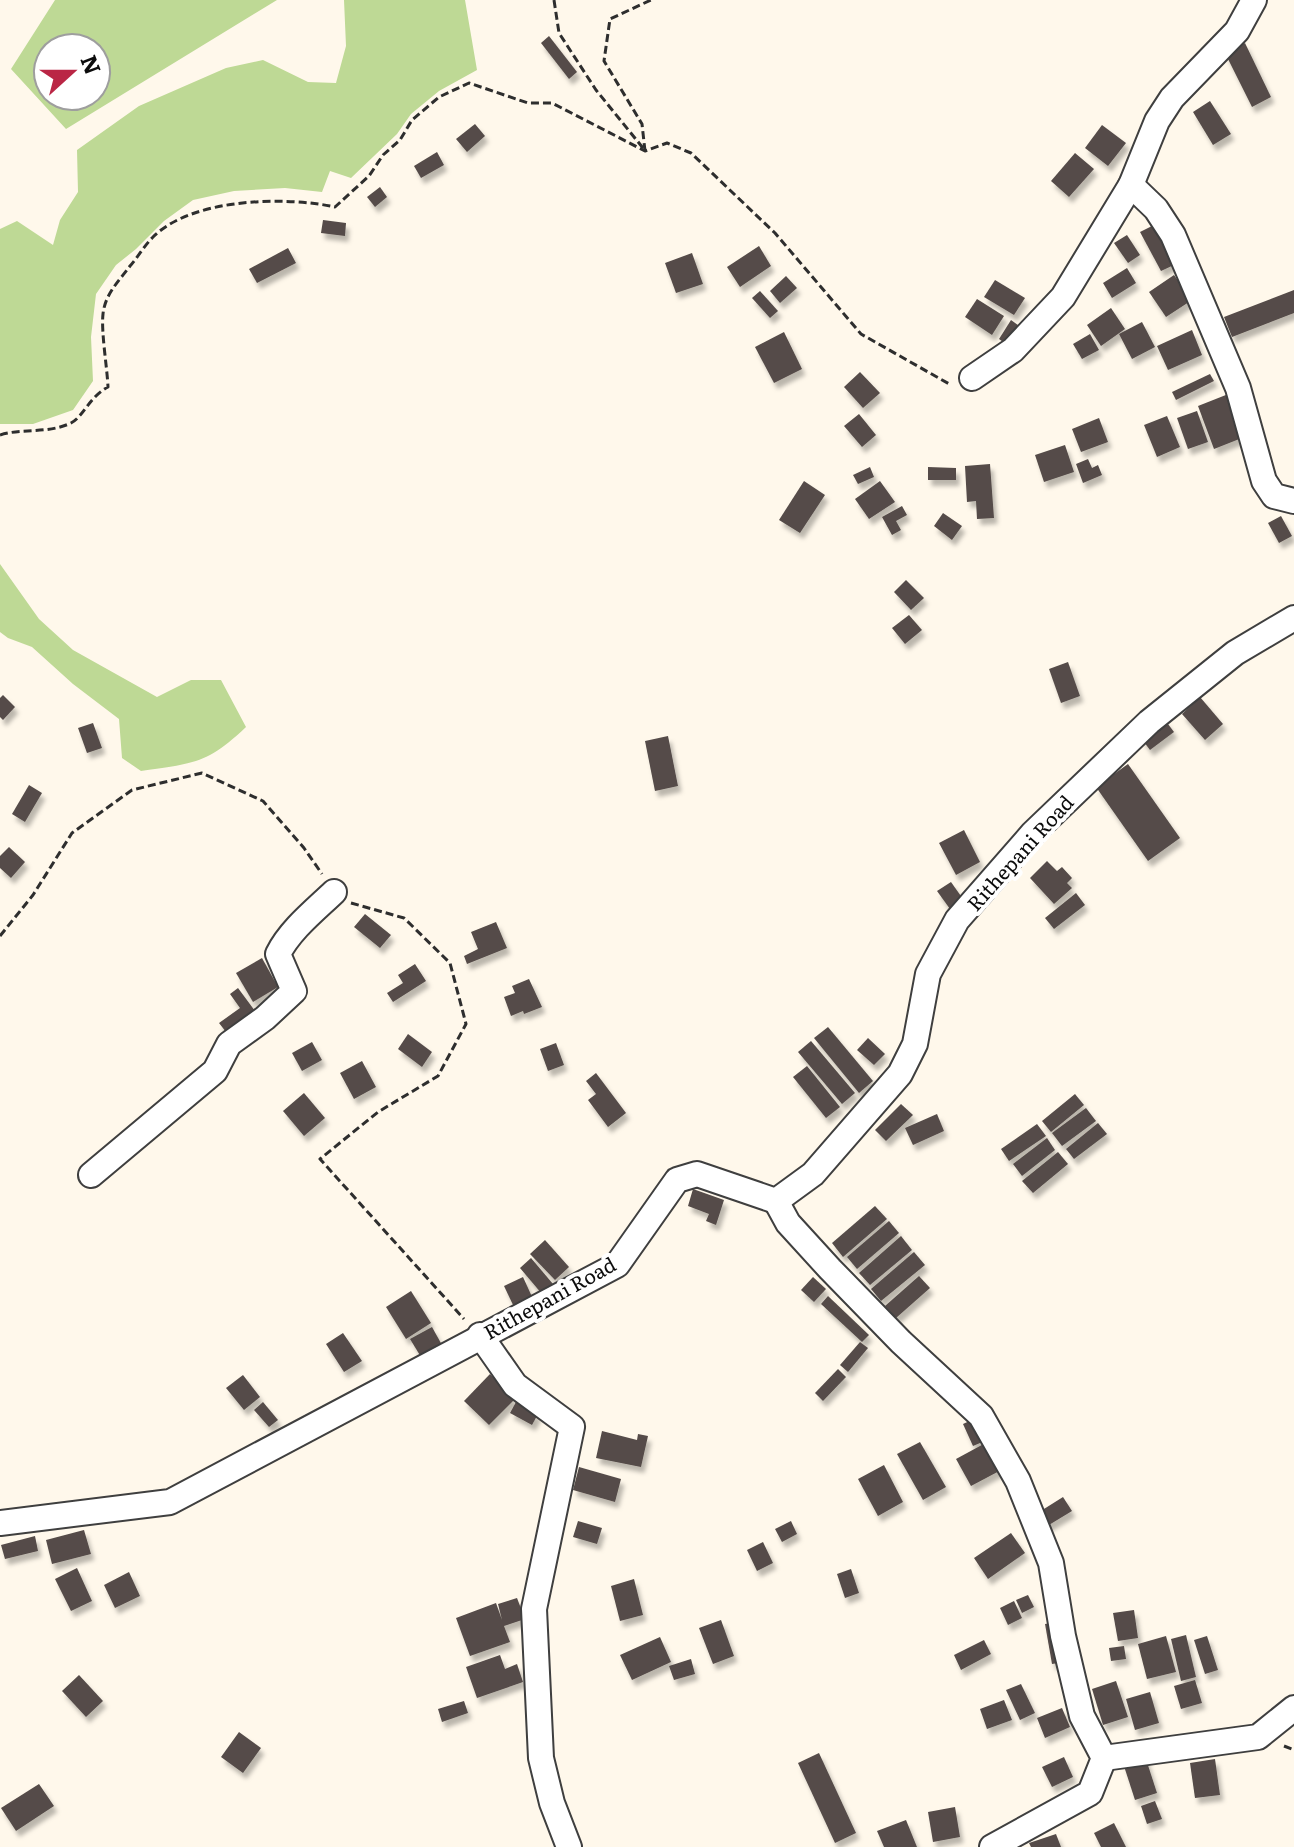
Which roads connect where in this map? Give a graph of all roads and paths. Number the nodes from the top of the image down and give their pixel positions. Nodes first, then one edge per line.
1 (554, 0) edge
2 (651, 0) edge
3 (1254, 0) edge
4 (645, 151) junction
5 (1131, 185) junction
6 (972, 378) joint
7 (0, 435) edge
8 (1294, 501) edge
9 (1294, 618) edge
10 (334, 892) dead end
11 (91, 1175) dead end
12 (776, 1201) junction
13 (480, 1335) junction
14 (0, 1523) edge
15 (1294, 1708) edge
16 (1104, 1758) junction
17 (569, 1847) edge
18 (992, 1847) edge

1 - 4 path
2 - 4 path
3 - 5 street
4 - 6 path
4 - 7 path
5 - 6 street
5 - 8 street
9 - 12 street, Rithepani Road
10 - 11 street
12 - 13 street, Rithepani Road
12 - 16 street
13 - 14 street, Rithepani Road
13 - 17 street
15 - 16 street
16 - 18 street

